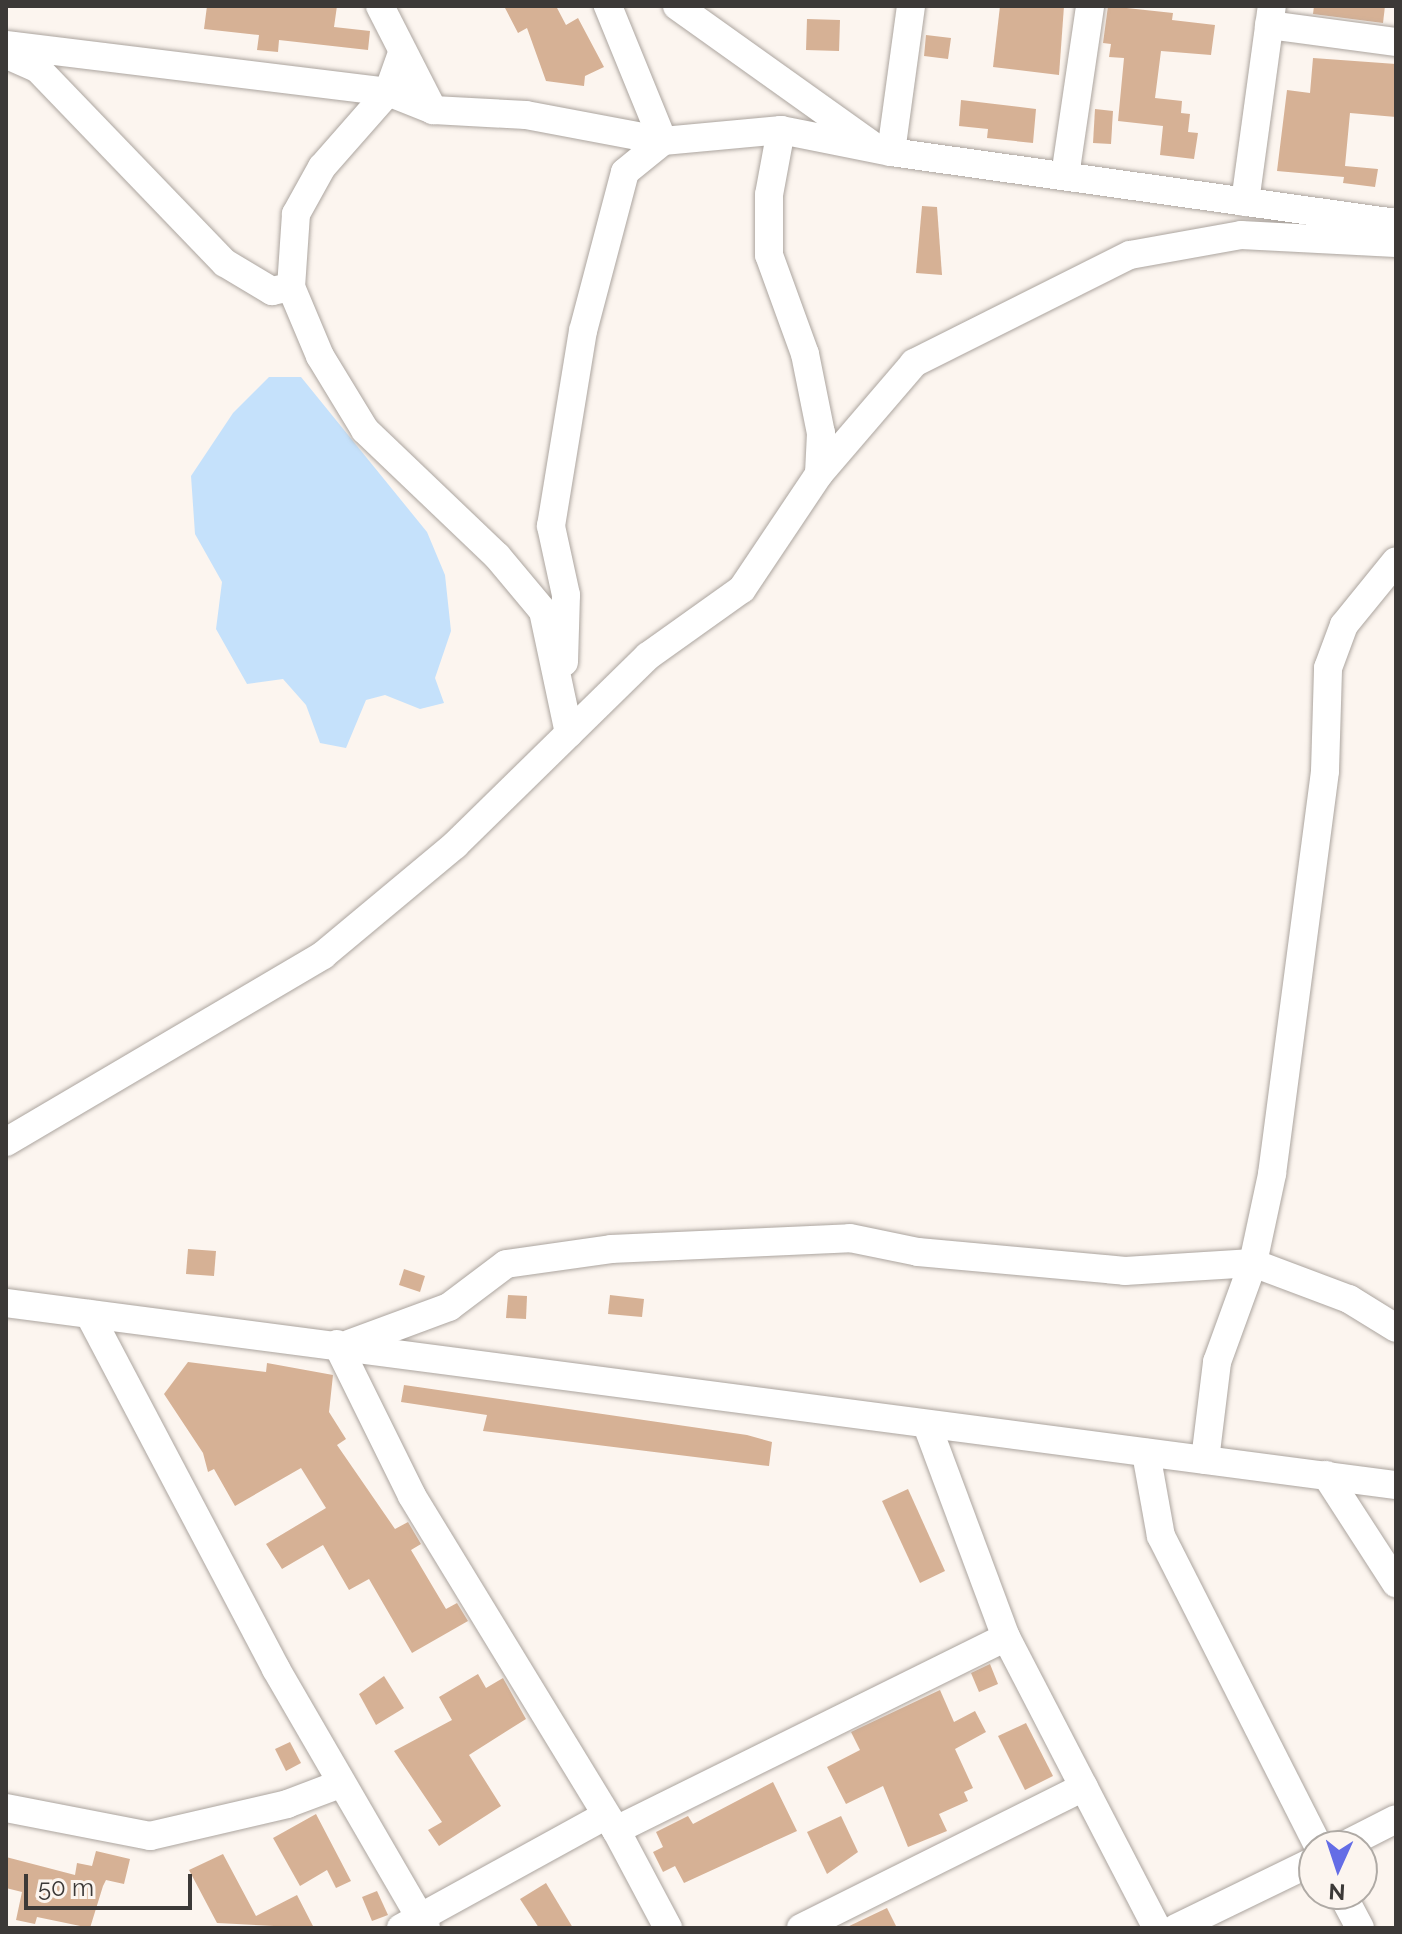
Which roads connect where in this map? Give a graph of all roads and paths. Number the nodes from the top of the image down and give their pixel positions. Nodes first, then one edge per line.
1 (380, 6) edge
2 (608, 6) edge
3 (677, 6) edge
4 (911, 6) edge
5 (1090, 6) edge
6 (1271, 15) edge
7 (1396, 42) edge
8 (6, 45) edge
9 (402, 53) junction
10 (6, 55) edge
11 (388, 92) junction
12 (433, 110) junction
13 (781, 130) junction
14 (663, 141) junction
15 (885, 151) junction
16 (1065, 176) junction
17 (1245, 202) junction
18 (1396, 223) edge
19 (1396, 243) edge
20 (291, 287) junction
21 (819, 474) junction
22 (1396, 561) edge
23 (566, 720) junction
24 (6, 1142) edge
25 (1253, 1263) junction
26 (6, 1303) edge
27 (89, 1314) junction
28 (1396, 1328) edge
29 (341, 1345) junction
30 (927, 1425) junction
31 (1146, 1453) junction
32 (1205, 1460) junction
33 (1326, 1475) junction
34 (1396, 1485) edge
35 (1396, 1583) edge
36 (1006, 1637) junction
37 (340, 1784) junction
38 (1084, 1787) junction
39 (6, 1808) edge
40 (1396, 1819) edge
41 (611, 1823) junction
42 (1310, 1830) edge
43 (1374, 1830) edge
44 (1298, 1869) edge
45 (1350, 1910) edge
46 (415, 1925) edge
47 (668, 1928) edge
48 (801, 1928) edge
49 (1157, 1928) edge
50 (1176, 1928) edge
51 (1360, 1928) edge

1 - 9 street
2 - 14 street
3 - 15 street
4 - 15 street
5 - 16 street
6 - 7 street
6 - 17 street
8 - 11 street
9 - 11 street
9 - 12 street
10 - 20 street
11 - 12 street
11 - 20 street
12 - 14 street
13 - 14 street
13 - 15 street
13 - 21 street
14 - 23 street
15 - 16 street
16 - 17 street
17 - 18 street
19 - 21 street
20 - 23 street
21 - 23 street
22 - 25 street
23 - 24 street
25 - 28 street
25 - 29 street
25 - 32 street
26 - 27 street
27 - 29 street
27 - 37 street
29 - 30 street
29 - 41 street
30 - 31 street
30 - 36 street
31 - 32 street
31 - 42 street
32 - 33 street
33 - 34 street
33 - 35 street
36 - 38 street
36 - 41 street
37 - 39 street
37 - 46 street
38 - 48 street
38 - 49 street
40 - 43 street
41 - 46 street
41 - 47 street
44 - 50 street
45 - 51 street

